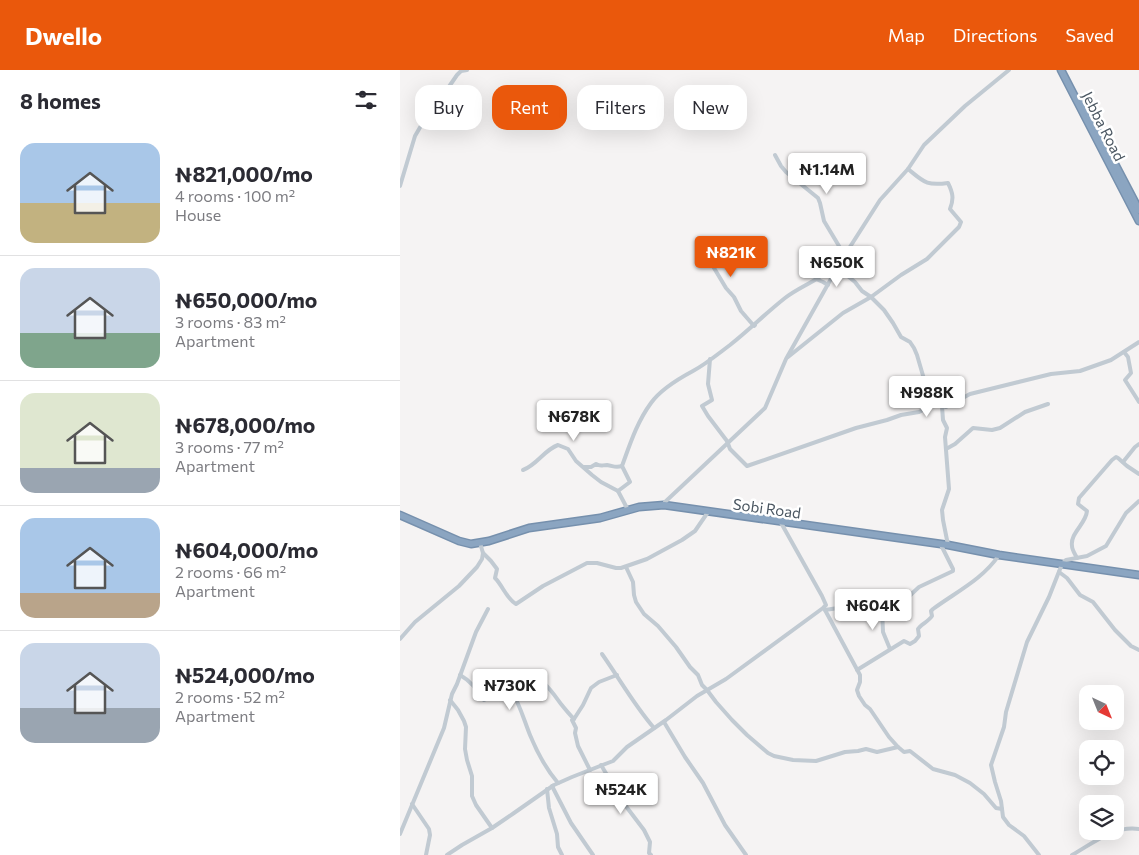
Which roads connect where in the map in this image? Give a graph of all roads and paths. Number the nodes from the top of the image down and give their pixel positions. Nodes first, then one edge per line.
1 (467, 70) edge
2 (1009, 70) edge
3 (1061, 70) edge
4 (1065, 70) edge
5 (775, 155) dead end
6 (908, 169) junction
7 (400, 186) edge
8 (1139, 210) edge
9 (1139, 220) edge
10 (698, 245) dead end
11 (844, 256) junction
12 (841, 261) junction
13 (838, 268) junction
14 (816, 279) junction
15 (828, 285) junction
16 (871, 297) junction
17 (754, 326) junction
18 (1139, 342) edge
19 (1124, 352) junction
20 (786, 359) junction
21 (710, 360) junction
22 (1139, 402) edge
23 (1048, 404) dead end
24 (942, 406) junction
25 (728, 444) junction
26 (1139, 444) edge
27 (946, 449) junction
28 (1123, 462) junction
29 (622, 466) junction
30 (584, 467) junction
31 (523, 470) dead end
32 (1139, 474) edge
33 (618, 491) junction
34 (1139, 501) edge
35 (664, 505) junction
36 (628, 510) junction
37 (708, 512) junction
38 (400, 515) edge
39 (780, 521) junction
40 (480, 543) junction
41 (944, 545) junction
42 (484, 553) junction
43 (999, 555) junction
44 (1077, 558) junction
45 (1062, 564) junction
46 (626, 567) junction
47 (1059, 572) junction
48 (1139, 575) edge
49 (882, 608) junction
50 (488, 609) dead end
51 (824, 609) junction
52 (400, 639) edge
53 (890, 650) junction
54 (1139, 650) edge
55 (602, 654) dead end
56 (857, 670) junction
57 (460, 675) junction
58 (617, 676) junction
59 (508, 688) junction
60 (707, 690) junction
61 (450, 700) junction
62 (574, 719) junction
63 (664, 722) junction
64 (654, 728) junction
65 (898, 747) junction
66 (601, 765) junction
67 (590, 770) junction
68 (558, 783) junction
69 (552, 786) junction
70 (547, 789) junction
71 (412, 804) junction
72 (1002, 809) junction
73 (492, 828) junction
74 (1139, 829) edge
75 (400, 834) edge
76 (426, 855) edge
77 (447, 855) edge
78 (562, 855) edge
79 (593, 855) edge
80 (651, 855) edge
81 (746, 855) edge
82 (1038, 855) edge
83 (1072, 855) edge

1 - 7 street
2 - 6 street
3 - 9 highway, Jebba Road
4 - 8 highway
5 - 11 street
6 - 11 street
6 - 16 street
10 - 17 street
11 - 12 street
12 - 13 street
12 - 14 street
13 - 15 street
13 - 16 street
14 - 15 street
14 - 17 street
15 - 20 street
16 - 20 street
16 - 24 street
17 - 21 street
18 - 19 street
19 - 22 street
19 - 24 street
20 - 25 street
21 - 25 street
21 - 29 street
23 - 27 street
24 - 25 street
24 - 27 street
25 - 35 street
26 - 28 street
27 - 41 street
28 - 32 street
28 - 44 street
29 - 30 street
29 - 33 street
30 - 31 street
30 - 33 street
33 - 36 street
34 - 44 street
35 - 36 highway, Sobi Road
35 - 37 highway, Sobi Road
36 - 40 highway, Sobi Road
37 - 39 highway, Sobi Road
37 - 46 street
38 - 40 highway, Sobi Road
39 - 41 highway, Sobi Road
39 - 51 street
40 - 42 street
41 - 43 highway, Sobi Road
41 - 49 street
42 - 46 street
42 - 52 street
43 - 45 highway, Sobi Road
43 - 53 street
44 - 45 street
45 - 47 street
45 - 48 highway, Sobi Road
46 - 60 street
47 - 54 street
47 - 72 street
49 - 51 street
49 - 53 street
50 - 57 street
51 - 56 street
51 - 60 street
53 - 56 street
55 - 58 street
56 - 65 street
57 - 59 street
57 - 61 street
58 - 62 street
58 - 64 street
59 - 62 street
59 - 68 street
60 - 63 street
60 - 65 street
61 - 71 street
61 - 73 street
62 - 67 street
63 - 64 street
63 - 81 street
64 - 66 street
65 - 72 street
66 - 67 street
66 - 80 street
67 - 68 street
68 - 69 street
69 - 70 street
69 - 79 street
70 - 73 street
70 - 78 street
71 - 75 street
71 - 76 street
72 - 82 street
73 - 77 street
74 - 83 street

